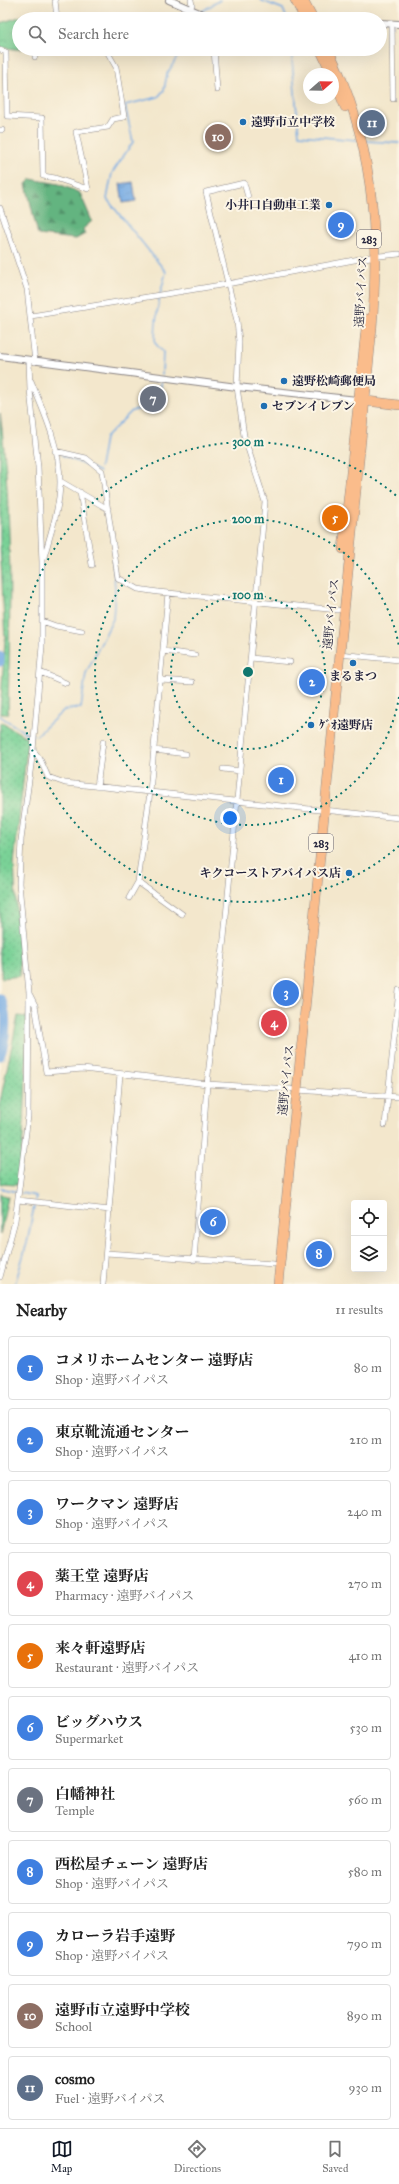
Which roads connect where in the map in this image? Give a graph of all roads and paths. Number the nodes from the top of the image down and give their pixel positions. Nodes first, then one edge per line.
1 (55, 0) edge
2 (169, 0) edge
3 (191, 0) edge
4 (295, 0) edge
5 (303, 0) edge
6 (190, 9) junction
7 (56, 12) edge
8 (198, 12) edge
9 (301, 12) edge
10 (309, 12) edge
11 (387, 23) edge
12 (392, 23) junction
13 (399, 24) edge
14 (0, 50) edge
15 (110, 56) edge
16 (215, 56) edge
17 (323, 56) edge
18 (331, 56) edge
19 (329, 68) edge
20 (217, 90) dead end
21 (339, 93) edge
22 (393, 99) dead end
23 (248, 197) dead end
24 (0, 208) edge
25 (399, 254) edge
26 (373, 257) junction
27 (227, 284) junction
28 (31, 316) junction
29 (0, 356) edge
30 (29, 361) junction
31 (30, 376) junction
32 (237, 387) junction
33 (361, 401) junction
34 (399, 405) edge
35 (55, 451) junction
36 (60, 481) junction
37 (80, 492) junction
38 (108, 509) junction
39 (42, 562) junction
40 (92, 565) dead end
41 (168, 593) junction
42 (256, 602) junction
43 (338, 610) junction
44 (42, 621) junction
45 (82, 631) dead end
46 (163, 651) junction
47 (339, 654) junction
48 (194, 655) dead end
49 (251, 658) junction
50 (399, 660) edge
51 (290, 662) dead end
52 (40, 672) junction
53 (160, 680) junction
54 (192, 682) dead end
55 (66, 683) dead end
56 (103, 742) dead end
57 (33, 750) junction
58 (154, 750) junction
59 (186, 754) dead end
60 (223, 769) dead end
61 (240, 771) junction
62 (97, 787) junction
63 (150, 792) junction
64 (236, 801) junction
65 (321, 810) junction
66 (399, 818) edge
67 (138, 882) junction
68 (129, 898) dead end
69 (182, 914) dead end
70 (399, 990) edge
71 (29, 993) junction
72 (120, 1074) junction
73 (207, 1084) junction
74 (294, 1089) junction
75 (388, 1096) junction
76 (399, 1097) edge
77 (385, 1125) dead end
78 (18, 1200) junction
79 (110, 1210) junction
80 (106, 1254) junction
81 (194, 1260) junction
82 (274, 1264) junction
83 (0, 1277) edge
84 (103, 1284) edge
85 (272, 1284) edge
86 (278, 1284) edge

1 - 7 street
2 - 6 street
3 - 6 street
4 - 9 highway
5 - 10 highway
6 - 8 street
11 - 12 street
12 - 13 street
12 - 22 street
14 - 15 street
16 - 20 street
17 - 19 highway
18 - 26 highway, 遠野バイパス / 283
21 - 26 highway, 遠野バイパス / 283
23 - 27 street
24 - 28 street
25 - 26 street
26 - 27 street
26 - 33 highway, 遠野バイパス / 283
27 - 28 street
27 - 32 street
28 - 30 street
29 - 30 street
30 - 31 street
30 - 32 street
31 - 35 street
31 - 39 street
32 - 33 street
32 - 42 street
33 - 34 highway
33 - 43 highway, 遠野バイパス / 283
33 - 47 highway, 遠野バイパス / 283
35 - 36 street
35 - 38 street
36 - 37 street
36 - 39 street
37 - 38 street
37 - 40 street
38 - 41 street
39 - 44 street
41 - 42 street
41 - 46 street
42 - 43 street
42 - 49 street
43 - 65 highway, 遠野バイパス / 283
44 - 45 street
44 - 52 street
46 - 48 street
46 - 53 street
47 - 50 street
47 - 65 highway, 遠野バイパス / 283
49 - 51 street
49 - 61 street
52 - 55 street
52 - 57 street
53 - 54 street
53 - 58 street
56 - 62 street
57 - 62 street
57 - 71 street
58 - 59 street
58 - 63 street
60 - 61 street
61 - 64 street
62 - 63 street
63 - 64 street
63 - 67 street
64 - 65 street
64 - 73 street
65 - 66 street
65 - 74 highway, 遠野バイパス / 283
67 - 68 street
67 - 69 street
70 - 75 street
71 - 72 street
71 - 78 street
72 - 73 street
72 - 79 street
73 - 74 street
73 - 81 street
74 - 75 street
74 - 82 highway, 遠野バイパス / 283
74 - 86 highway, 遠野バイパス / 283
75 - 76 street
75 - 77 street
78 - 79 street
78 - 83 street
79 - 80 street
80 - 81 street
80 - 84 street
81 - 82 street
82 - 85 highway, 遠野バイパス / 283

